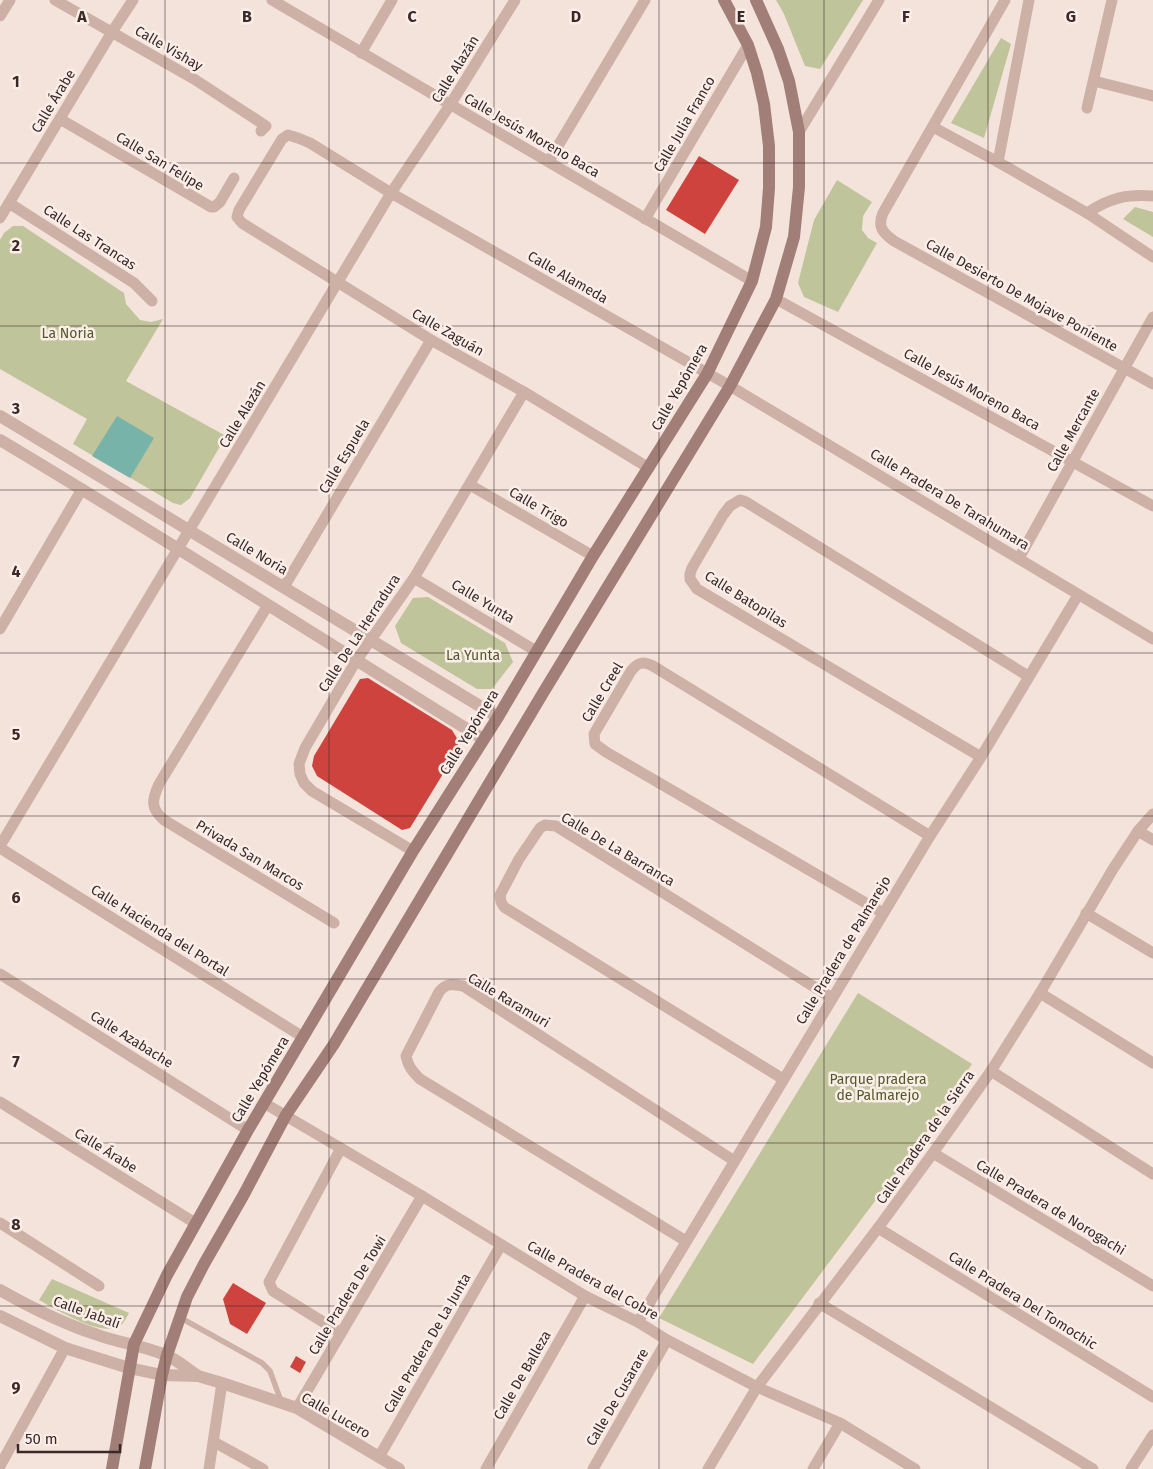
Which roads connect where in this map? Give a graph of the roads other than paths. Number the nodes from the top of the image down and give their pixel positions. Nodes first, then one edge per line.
1 (10, 0) edge
2 (55, 0) edge
3 (133, 0) edge
4 (272, 0) edge
5 (392, 0) edge
6 (515, 0) edge
7 (645, 0) edge
8 (724, 0) edge
9 (756, 0) edge
10 (879, 0) edge
11 (1006, 0) edge
12 (1029, 0) edge
13 (1112, 0) edge
14 (0, 16) edge
15 (112, 32) junction
16 (748, 45) junction
17 (361, 53) junction
18 (1094, 81) junction
19 (1153, 96) edge
20 (450, 105) junction
21 (1087, 108) dead end
22 (60, 119) junction
23 (933, 127) junction
24 (264, 128) dead end
25 (799, 132) junction
26 (549, 162) junction
27 (998, 162) junction
28 (234, 178) dead end
29 (391, 194) junction
30 (1153, 196) edge
31 (9, 203) junction
32 (1087, 213) junction
33 (238, 216) joint
34 (0, 218) edge
35 (645, 219) junction
36 (1153, 257) edge
37 (752, 282) junction
38 (339, 283) junction
39 (776, 298) junction
40 (152, 301) dead end
41 (1153, 317) edge
42 (430, 340) junction
43 (1124, 369) junction
44 (707, 374) junction
45 (1153, 384) edge
46 (730, 386) junction
47 (524, 392) junction
48 (0, 416) edge
49 (0, 440) edge
50 (1073, 462) junction
51 (649, 468) junction
52 (470, 485) junction
53 (82, 489) junction
54 (1153, 506) edge
55 (190, 530) junction
56 (178, 548) junction
57 (593, 556) junction
58 (1019, 558) junction
59 (414, 578) junction
60 (284, 587) junction
61 (1078, 595) junction
62 (268, 605) junction
63 (0, 629) edge
64 (1153, 639) edge
65 (372, 641) junction
66 (536, 651) junction
67 (356, 661) junction
68 (1028, 676) junction
69 (498, 717) junction
70 (483, 739) junction
71 (981, 757) junction
72 (1153, 814) edge
73 (1138, 831) junction
74 (930, 836) junction
75 (1153, 840) edge
76 (0, 847) edge
77 (413, 851) junction
78 (883, 913) junction
79 (1086, 913) junction
80 (334, 923) dead end
81 (1153, 954) edge
82 (0, 974) edge
83 (1040, 993) junction
84 (832, 998) junction
85 (303, 1037) junction
86 (1153, 1063) edge
87 (991, 1071) junction
88 (784, 1078) junction
89 (0, 1102) edge
90 (264, 1103) junction
91 (286, 1115) junction
92 (248, 1130) junction
93 (341, 1148) junction
94 (933, 1153) junction
95 (733, 1160) junction
96 (1153, 1174) edge
97 (422, 1196) junction
98 (0, 1223) edge
99 (195, 1223) junction
100 (878, 1228) junction
101 (686, 1241) junction
102 (501, 1245) junction
103 (99, 1286) dead end
104 (1153, 1286) edge
105 (0, 1290) edge
106 (585, 1296) junction
107 (819, 1303) junction
108 (0, 1316) edge
109 (179, 1317) junction
110 (638, 1322) junction
111 (341, 1333) junction
112 (667, 1340) junction
113 (134, 1344) junction
114 (66, 1348) junction
115 (167, 1355) junction
116 (129, 1368) junction
117 (162, 1375) junction
118 (198, 1376) junction
119 (222, 1383) junction
120 (757, 1387) junction
121 (1153, 1397) edge
122 (281, 1403) junction
123 (298, 1408) junction
124 (840, 1423) junction
125 (1153, 1435) edge
126 (214, 1442) junction
127 (379, 1457) junction
128 (0, 1466) edge
129 (112, 1469) edge
130 (145, 1469) edge
131 (209, 1469) edge
132 (263, 1469) edge
133 (399, 1469) edge
134 (486, 1469) edge
135 (593, 1469) edge
136 (708, 1469) edge
137 (814, 1469) edge
138 (915, 1469) edge
139 (1093, 1469) edge
140 (1131, 1469) edge

1 - 14 street
2 - 15 street, Calle Vishay
3 - 15 street, Calle Árabe
4 - 17 street, Calle Jesús Moreno Baca
5 - 17 street
6 - 20 street, Calle Alazán
7 - 26 street
8 - 16 main road, Calle Yepómera
9 - 25 main road
10 - 25 street
11 - 23 street
12 - 27 street
13 - 18 street
15 - 22 street, Calle Árabe
15 - 24 street, Calle Vishay
16 - 35 street, Calle Julia Franco
16 - 37 main road, Calle Yepómera
17 - 20 street, Calle Jesús Moreno Baca
18 - 19 street
18 - 21 street
20 - 26 street, Calle Jesús Moreno Baca
20 - 29 street, Calle Alazán
22 - 28 street, Calle San Felipe
22 - 31 street, Calle Árabe
23 - 27 street
23 - 43 street, Calle Desierto De Mojave Poniente
25 - 39 main road
26 - 35 street, Calle Jesús Moreno Baca
27 - 32 street
29 - 33 street, Calle Alameda
29 - 38 street, Calle Alazán
29 - 44 street, Calle Alameda
30 - 32 street
31 - 34 street, Calle Árabe
31 - 40 street, Calle Las Trancas
32 - 36 street
33 - 38 street, Calle Zaguán
35 - 37 street, Calle Jesús Moreno Baca
37 - 44 main road, Calle Yepómera
38 - 42 street, Calle Zaguán
38 - 55 street, Calle Alazán
39 - 46 main road
39 - 50 street, Calle Jesús Moreno Baca
41 - 43 street, Calle Mercante
42 - 47 street, Calle Zaguán
42 - 60 street, Calle Espuela
43 - 45 street, Calle Desierto De Mojave Poniente
43 - 50 street, Calle Mercante
44 - 46 street, Calle Alameda
44 - 51 main road, Calle Yepómera
46 - 58 street, Calle Pradera De Tarahumara
46 - 91 main road
47 - 51 street, Calle Zaguán
47 - 52 street, Calle De La Herradura
48 - 55 street, Calle Noria
49 - 53 street
50 - 54 street, Calle Jesús Moreno Baca
50 - 58 street, Calle Mercante
51 - 57 main road, Calle Yepómera
52 - 57 street, Calle Trigo
52 - 59 street, Calle De La Herradura
53 - 56 street
53 - 63 street
55 - 56 street, Calle Alazán
55 - 60 street, Calle Noria
56 - 62 street
56 - 76 street, Calle Alazán
57 - 66 main road, Calle Yepómera
58 - 61 street, Calle Pradera De Tarahumara
59 - 65 street, Calle De La Herradura
59 - 66 street, Calle Yunta
60 - 65 street, Calle Noria
61 - 64 street, Calle Pradera De Tarahumara
61 - 68 street, Calle Pradera de Palmarejo
62 - 67 street
62 - 80 street, Privada San Marcos
65 - 67 street, Calle De La Herradura
65 - 69 street, Calle Noria
66 - 69 main road, Calle Yepómera
67 - 70 street
67 - 77 street, Calle De La Herradura
68 - 71 street, Calle Pradera de Palmarejo
68 - 71 street, Calle Batopilas
69 - 70 main road, Calle Yepómera
70 - 77 main road, Calle Yepómera
71 - 74 street, Calle Pradera de Palmarejo
72 - 73 street, Calle Pradera de la Sierra
73 - 75 street
73 - 79 street, Calle Pradera de la Sierra
74 - 78 street, Calle Pradera de Palmarejo
74 - 78 street, Calle Creel
76 - 85 street, Calle Hacienda del Portal
77 - 85 main road, Calle Yepómera
78 - 84 street, Calle Pradera de Palmarejo
79 - 81 street
79 - 83 street, Calle Pradera de la Sierra
82 - 92 street, Calle Azabache
83 - 86 street
83 - 87 street, Calle Pradera de la Sierra
84 - 88 street, Calle Pradera de Palmarejo
84 - 88 street, Calle De La Barranca
85 - 90 main road, Calle Yepómera
87 - 94 street, Calle Pradera de la Sierra
87 - 96 street
88 - 95 street, Calle Pradera de Palmarejo
89 - 99 street, Calle Árabe
90 - 91 street, Calle Pradera del Cobre
90 - 92 main road, Calle Yepómera
91 - 93 street, Calle Pradera del Cobre
91 - 109 main road
92 - 99 main road, Calle Yepómera
93 - 97 street, Calle Pradera del Cobre
93 - 111 street
94 - 100 street, Calle Pradera de la Sierra
94 - 104 street, Calle Pradera de Norogachi
95 - 101 street, Calle Pradera de Palmarejo
95 - 101 street, Calle Raramuri
97 - 102 street, Calle Pradera del Cobre
97 - 111 street, Calle Pradera De Towi
98 - 103 street
99 - 113 main road, Calle Yepómera
100 - 107 street, Calle Pradera de la Sierra
100 - 121 street, Calle Pradera Del Tomochic
101 - 110 street, Calle Pradera de Palmarejo
102 - 106 street, Calle Pradera del Cobre
102 - 127 street, Calle Pradera De La Junta
105 - 113 street, Calle Jabalí
106 - 110 street, Calle Pradera del Cobre
106 - 134 street, Calle De Balleza
107 - 120 street, Calle Pradera de la Sierra
107 - 139 street
108 - 114 street
109 - 115 main road
109 - 122 lane
110 - 112 street, Calle Pradera del Cobre
111 - 123 street, Calle Pradera De Towi
112 - 120 street, Calle Pradera del Cobre
112 - 135 street, Calle De Cusarare
113 - 115 street, Calle Jabalí
113 - 116 main road, Calle Yepómera
114 - 116 street
114 - 128 street
115 - 117 main road
115 - 118 street, Calle Lucero
116 - 117 street
116 - 129 main road, Calle Yepómera
117 - 118 street, Calle Lucero
117 - 130 main road
118 - 119 street, Calle Lucero
119 - 122 street, Calle Lucero
119 - 126 street
120 - 124 street, Calle Pradera del Cobre
120 - 136 street, Calle Pradera de la Sierra
122 - 123 street, Calle Lucero
123 - 127 street, Calle Lucero
124 - 137 street
124 - 138 street, Calle Pradera del Cobre
125 - 140 street
126 - 131 street
126 - 132 street
127 - 133 street, Calle Lucero

